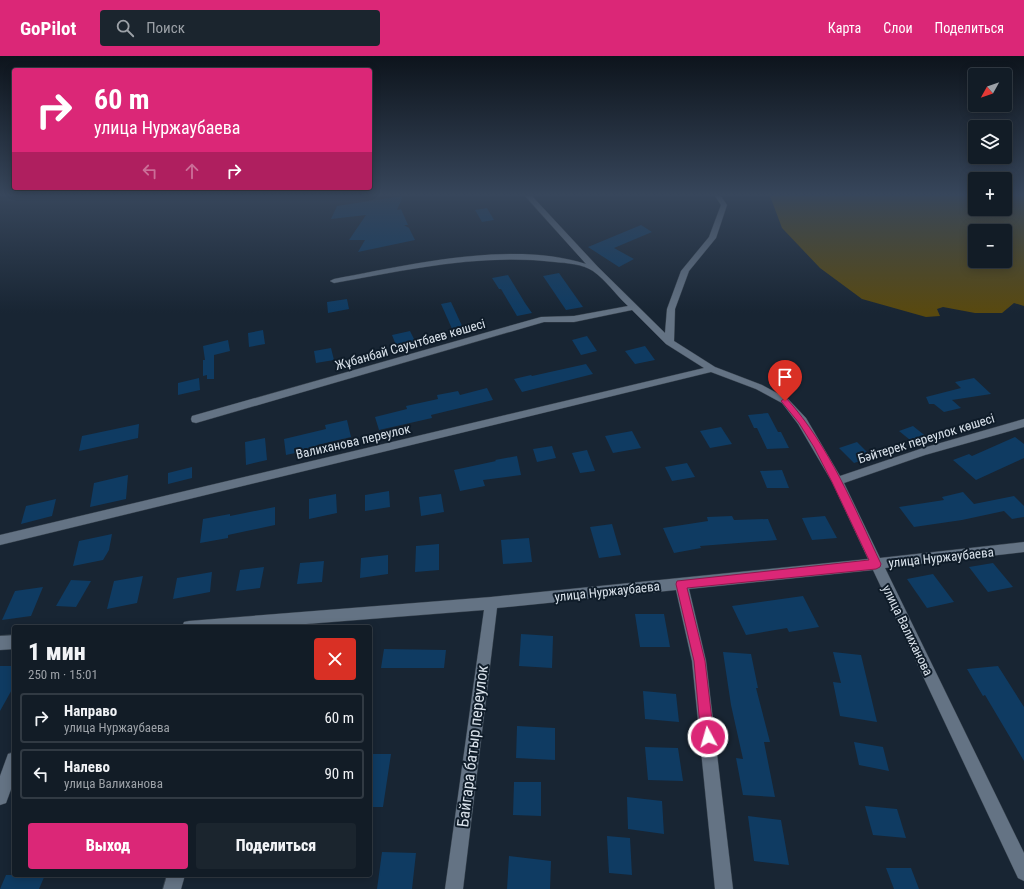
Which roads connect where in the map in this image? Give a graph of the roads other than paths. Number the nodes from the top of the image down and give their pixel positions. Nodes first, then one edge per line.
1 (564, 235) edge
2 (713, 235) edge
3 (595, 269) junction
4 (334, 281) dead end
5 (634, 307) junction
6 (669, 342) junction
7 (712, 369) junction
8 (196, 419) dead end
9 (1024, 423) edge
10 (837, 481) junction
11 (0, 540) edge
12 (1024, 547) edge
13 (876, 564) junction
14 (681, 584) junction
15 (491, 603) junction
16 (248, 625) edge
17 (12, 642) edge
18 (0, 644) edge
19 (12, 765) edge
20 (0, 797) edge
21 (1024, 872) edge
22 (175, 877) edge
23 (172, 889) edge
24 (454, 889) edge
25 (724, 889) edge

1 - 3 street, улица Валиханова
2 - 6 street
3 - 4 street
3 - 5 street, улица Валиханова
5 - 6 street, улица Валиханова
5 - 8 street, Жұбанбай Сауытбаев көшесі
6 - 7 street, улица Валиханова
7 - 10 street, улица Валиханова
7 - 11 street, Валиханова переулок
9 - 10 street, Бәйтерек переулок көшесі
10 - 13 street, улица Валиханова
12 - 13 street, улица Нуржаубаева
13 - 14 street, улица Нуржаубаева
13 - 21 street, улица Валиханова
14 - 15 street, улица Нуржаубаева
14 - 25 street
15 - 16 street, улица Нуржаубаева
15 - 24 street, Байгара батыр переулок
17 - 18 street
19 - 20 street
22 - 23 street

